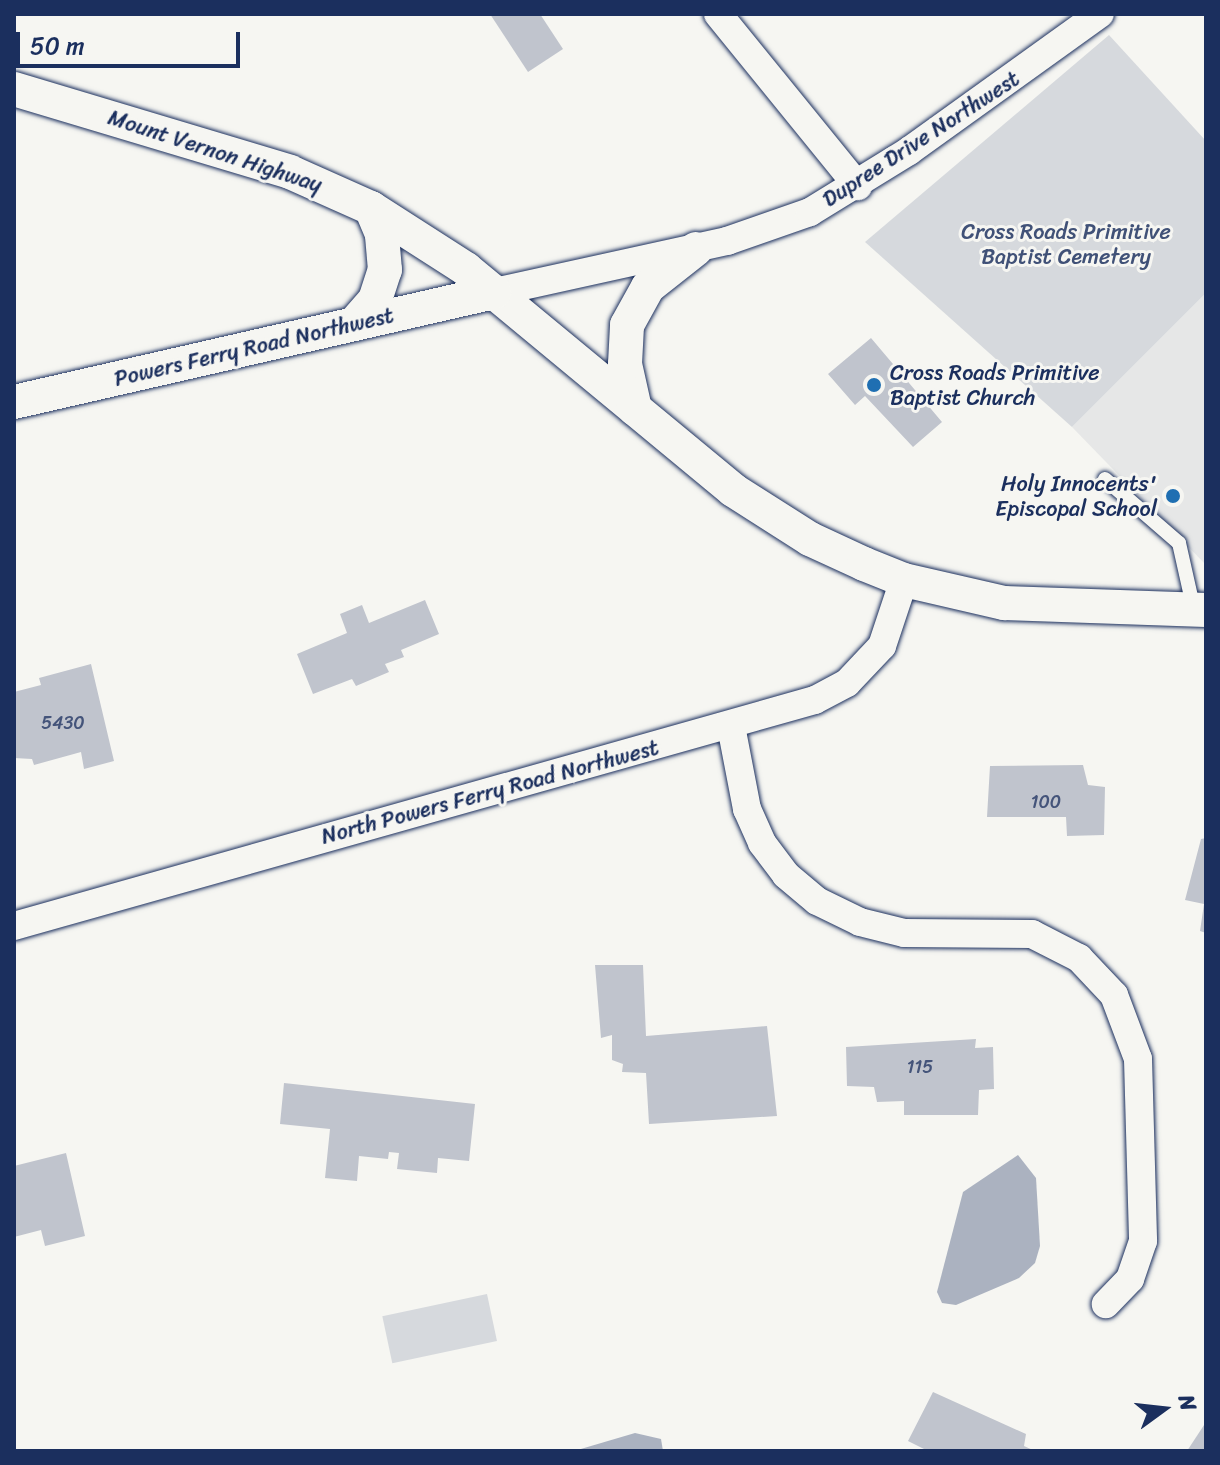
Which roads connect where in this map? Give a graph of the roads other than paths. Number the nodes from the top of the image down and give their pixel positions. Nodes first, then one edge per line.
1 (718, 14) edge
2 (1100, 14) edge
3 (14, 89) edge
4 (858, 186) junction
5 (371, 208) junction
6 (696, 249) junction
7 (495, 292) junction
8 (354, 324) junction
9 (14, 402) edge
10 (635, 409) junction
11 (1105, 479) dead end
12 (904, 580) junction
13 (1200, 610) edge
14 (731, 726) junction
15 (14, 926) edge
16 (1106, 1304) dead end

1 - 4 street
2 - 4 street, Dupree Drive Northwest
3 - 5 street, Mount Vernon Highway
4 - 6 street, Dupree Drive Northwest
5 - 7 street, Mount Vernon Highway
5 - 8 street
6 - 7 street, Dupree Drive Northwest
6 - 10 street
7 - 8 street, Powers Ferry Road Northwest
7 - 10 street, Mount Vernon Highway
8 - 9 street, Powers Ferry Road Northwest
10 - 12 street, Mount Vernon Highway
11 - 13 lane
12 - 13 street
12 - 14 street, North Powers Ferry Road Northwest
14 - 15 street, North Powers Ferry Road Northwest
14 - 16 street

